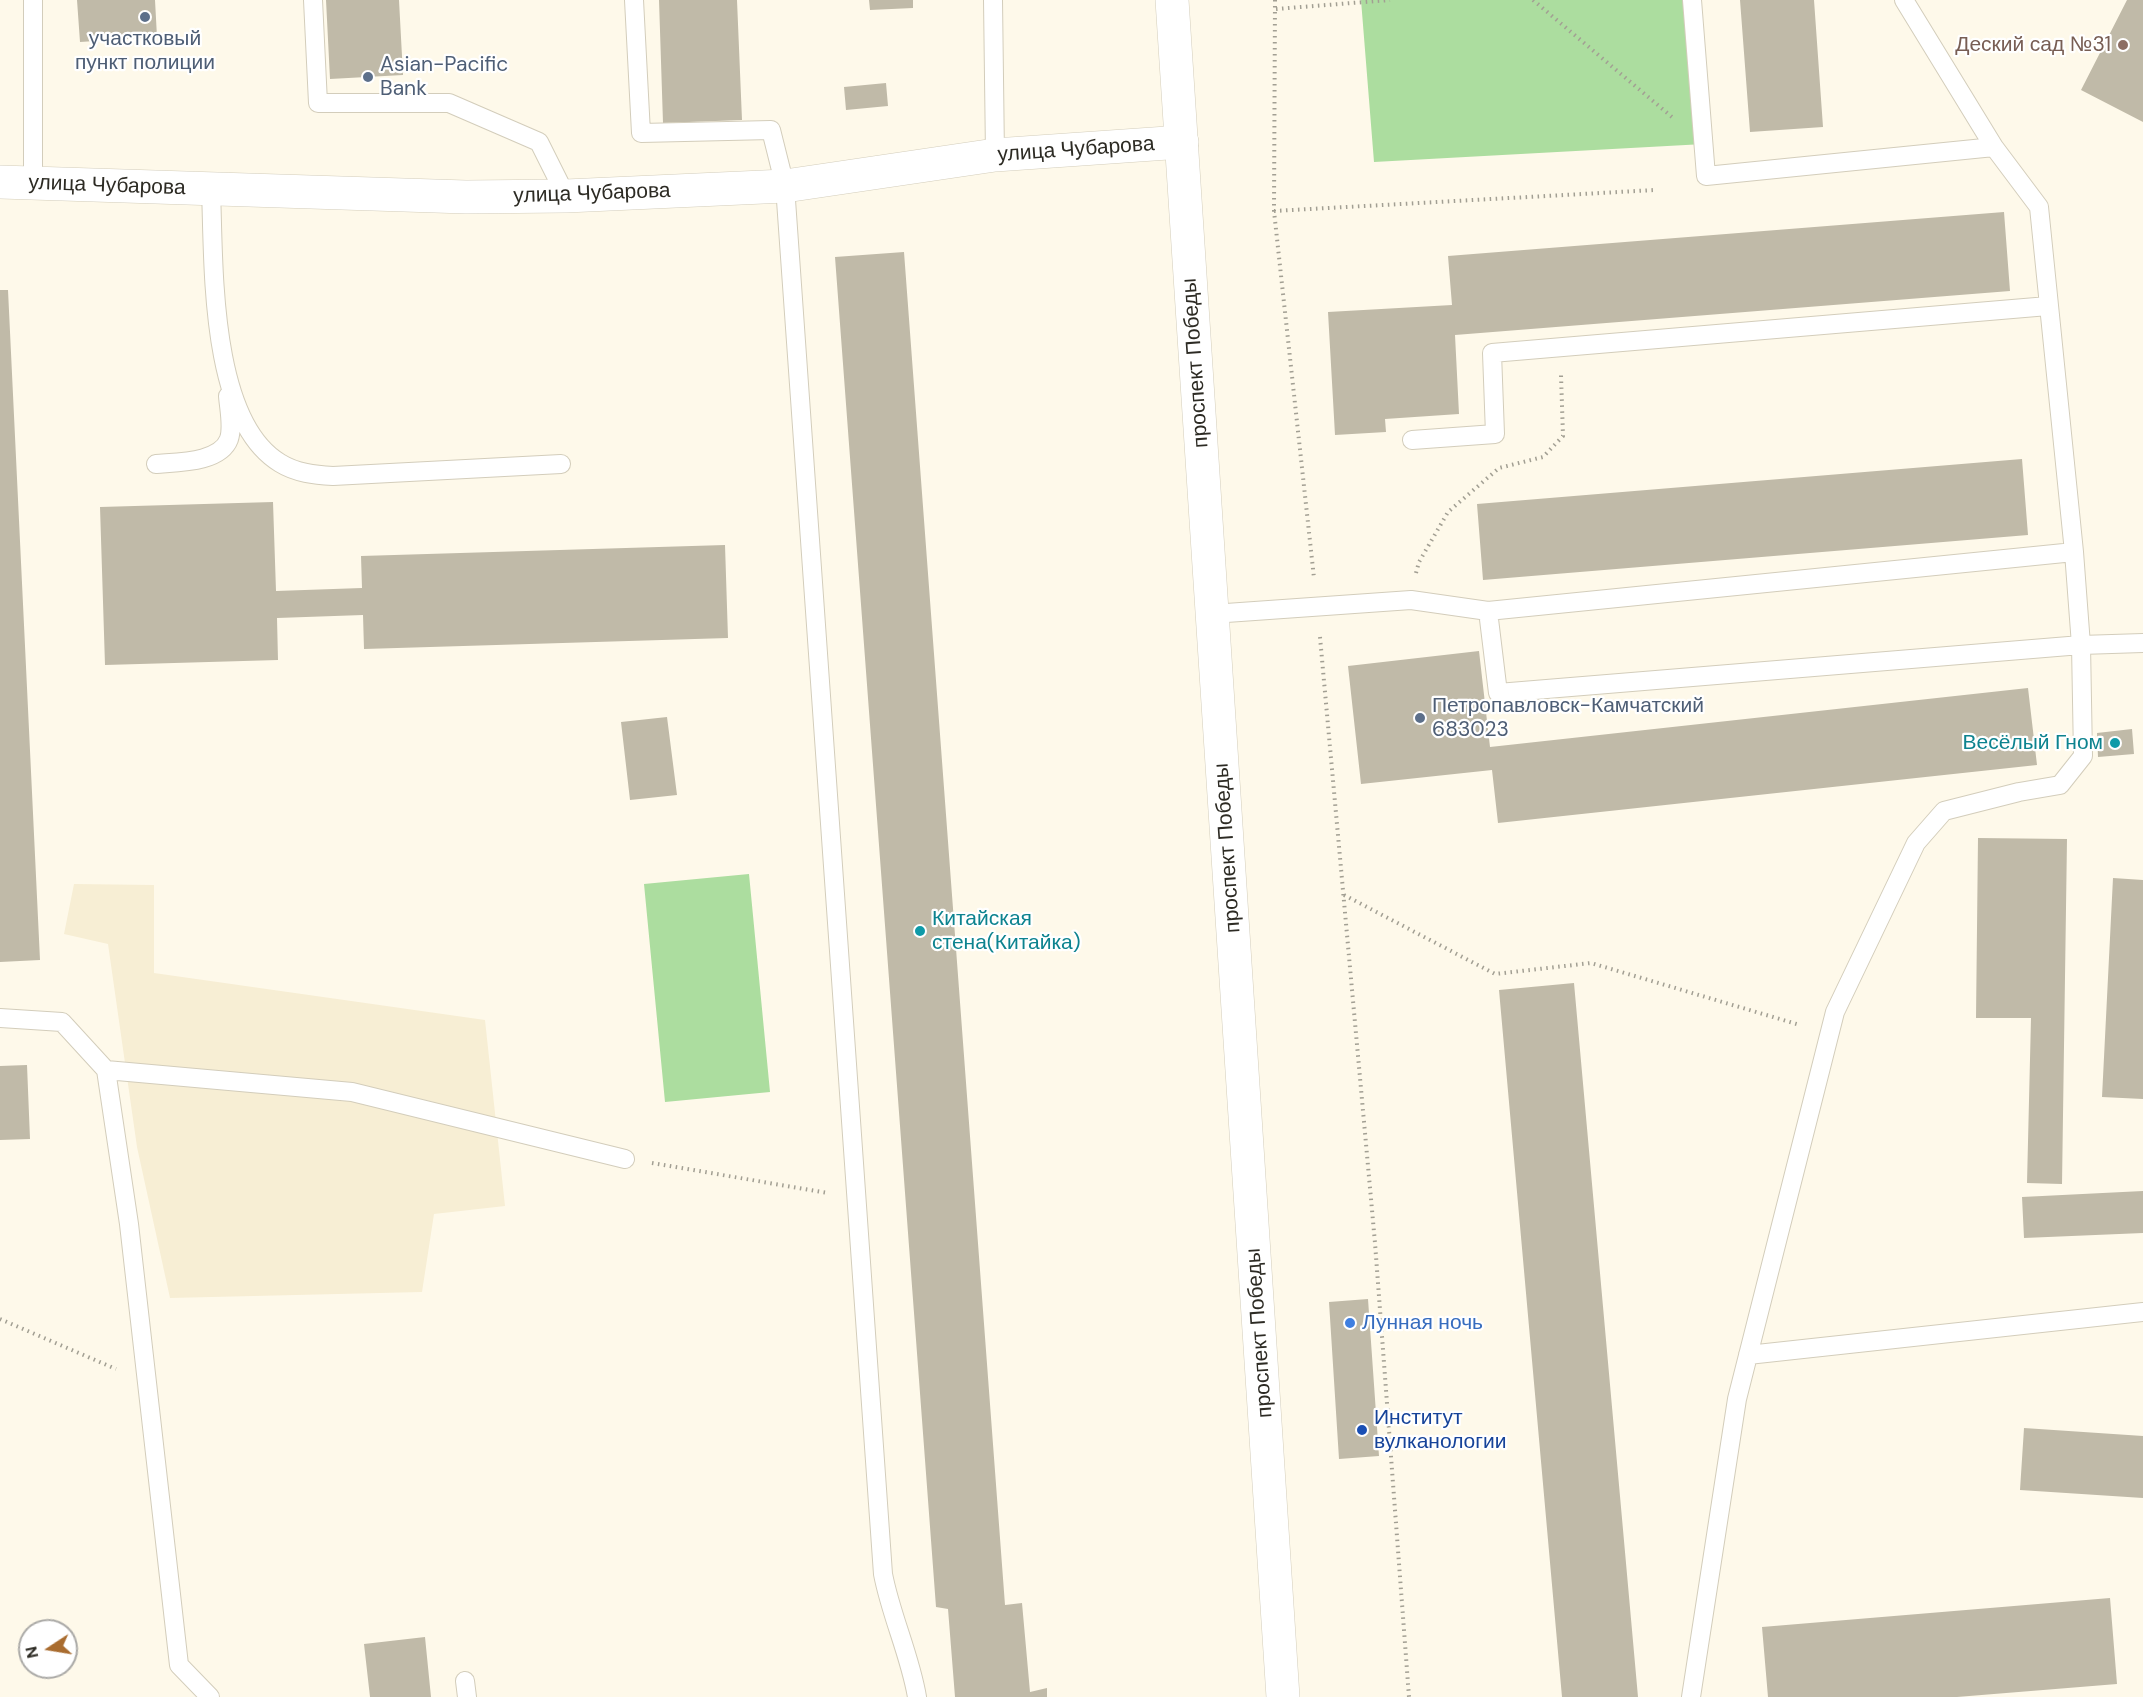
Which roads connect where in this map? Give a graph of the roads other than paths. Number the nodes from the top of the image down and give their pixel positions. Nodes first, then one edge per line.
1 (33, 0) edge
2 (313, 0) edge
3 (634, 0) edge
4 (993, 0) edge
5 (1172, 0) edge
6 (1692, 0) edge
7 (1905, 0) edge
8 (1182, 142) junction
9 (1994, 147) junction
10 (995, 155) junction
11 (0, 182) edge
12 (33, 183) junction
13 (785, 186) junction
14 (211, 190) junction
15 (566, 196) junction
16 (2048, 306) junction
17 (224, 362) junction
18 (1412, 440) dead end
19 (156, 464) dead end
20 (561, 464) dead end
21 (2074, 552) junction
22 (1488, 610) junction
23 (1212, 614) junction
24 (2143, 643) edge
25 (2081, 645) junction
26 (0, 1018) edge
27 (106, 1070) junction
28 (625, 1159) road end
29 (2143, 1312) edge
30 (1748, 1355) junction
31 (210, 1697) edge
32 (917, 1697) edge
33 (1283, 1697) edge
34 (1691, 1697) edge

1 - 12 lane
2 - 15 lane
3 - 13 lane
4 - 10 lane
5 - 8 main road, проспект Победы
6 - 9 lane
7 - 9 lane
8 - 10 main road, улица Чубарова
8 - 23 main road, проспект Победы
9 - 16 lane
10 - 13 main road, улица Чубарова
11 - 12 main road, улица Чубарова
12 - 14 main road, улица Чубарова
13 - 15 main road, улица Чубарова
13 - 32 lane
14 - 15 main road, улица Чубарова
14 - 17 lane
16 - 18 lane
16 - 21 lane
17 - 19 lane
17 - 20 lane
21 - 22 lane
21 - 25 lane
22 - 23 lane
22 - 25 lane
23 - 33 main road, проспект Победы
24 - 25 lane
25 - 30 lane
26 - 27 lane
27 - 28 lane
27 - 31 lane
29 - 30 lane
30 - 34 lane

